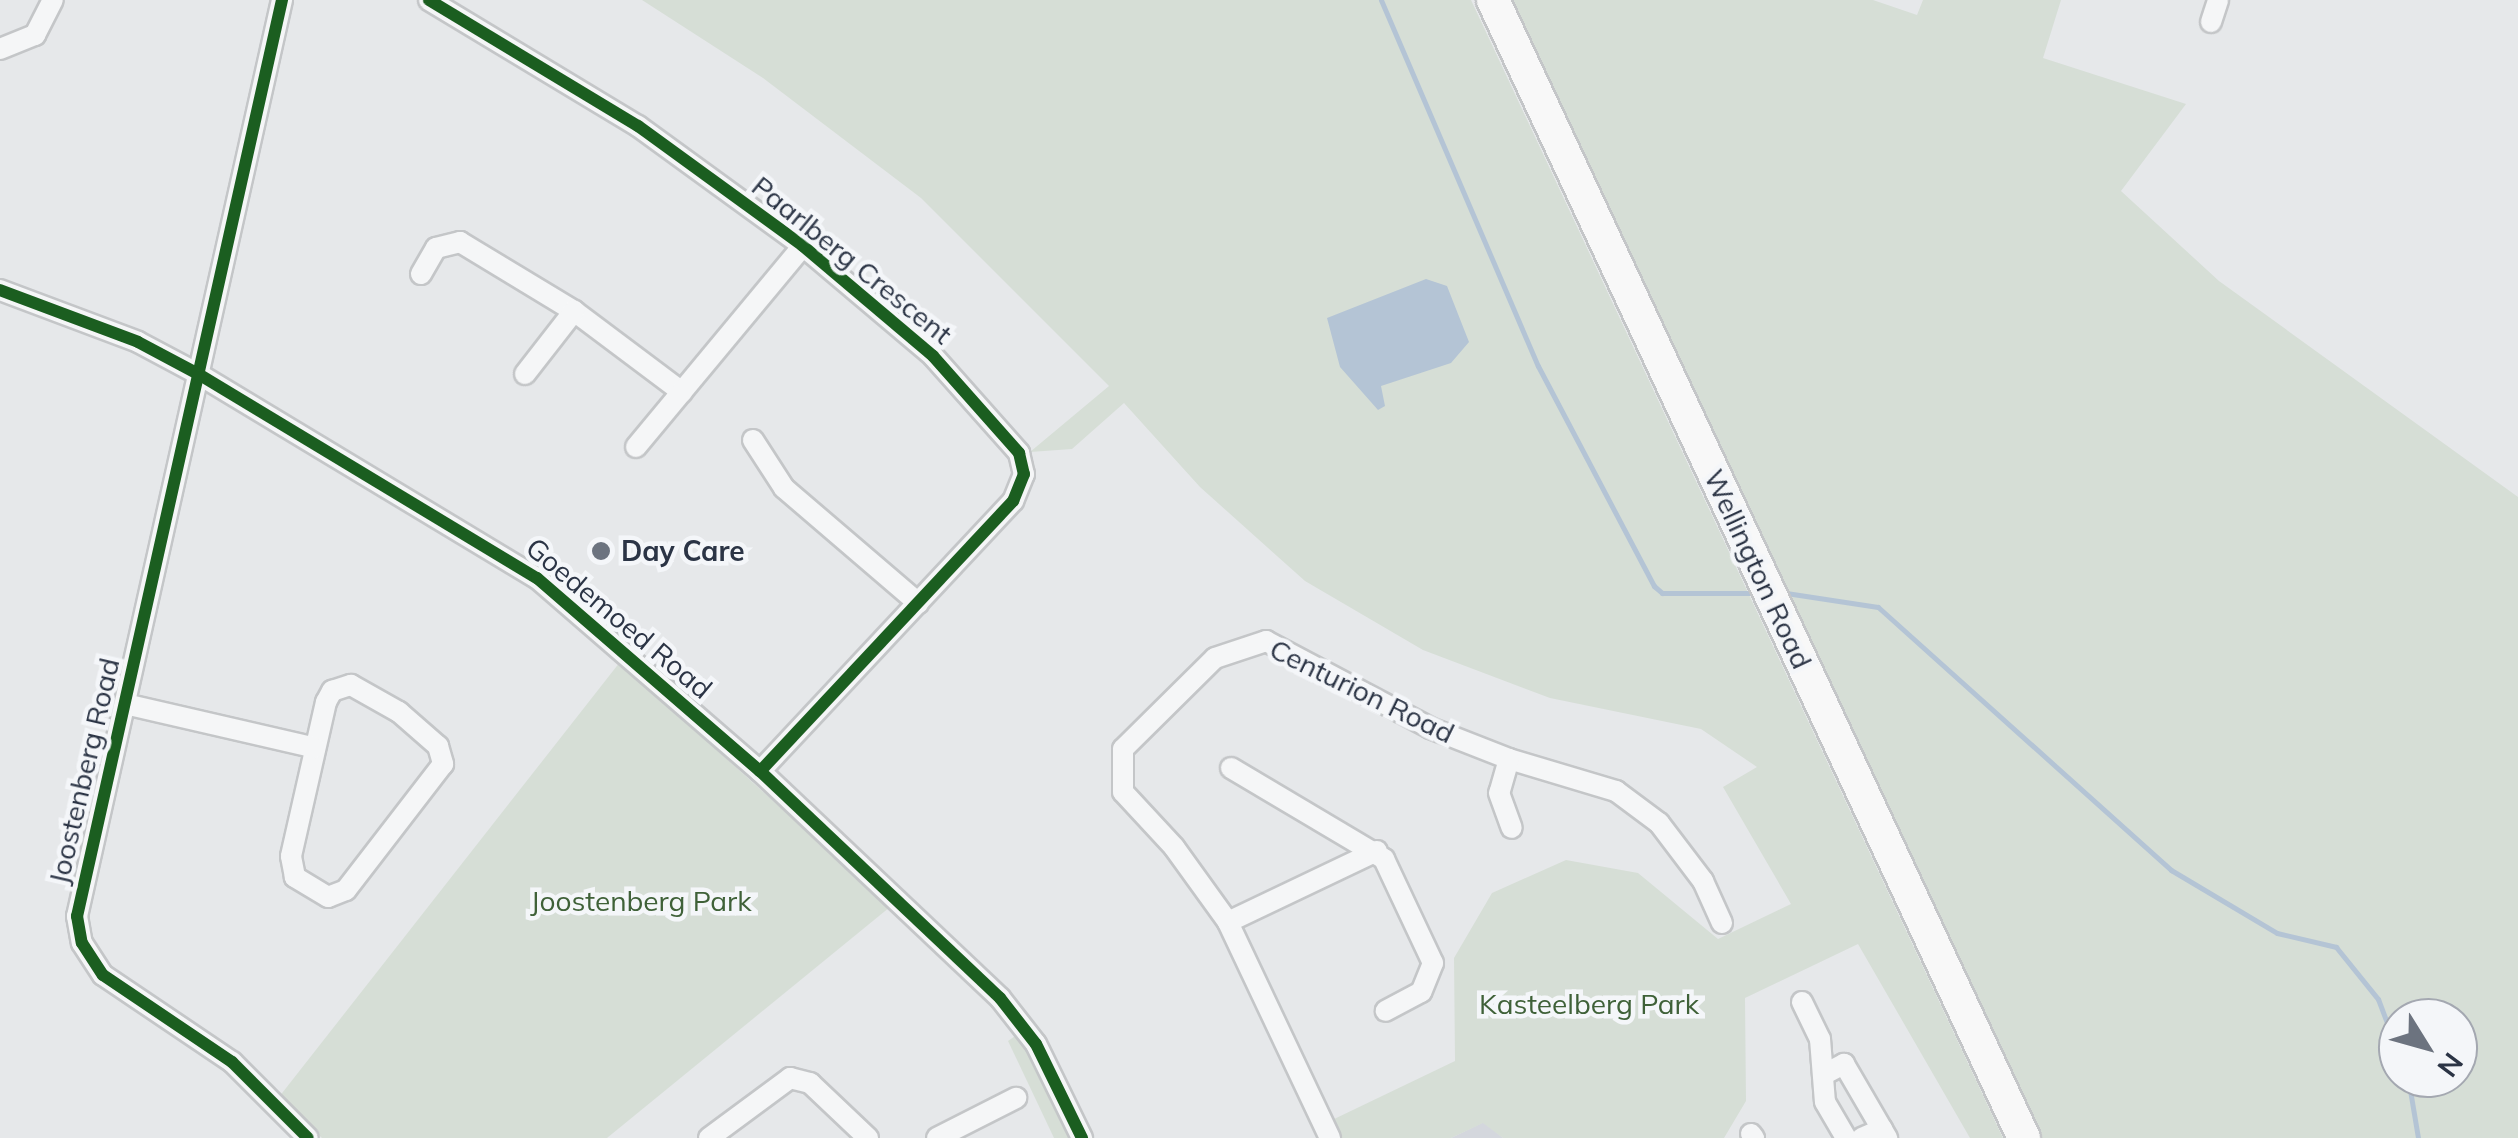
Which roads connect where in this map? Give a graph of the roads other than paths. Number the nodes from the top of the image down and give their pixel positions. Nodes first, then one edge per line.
1 (53, 0) edge
2 (282, 0) edge
3 (429, 0) edge
4 (1493, 0) edge
5 (2218, 0) edge
6 (2211, 22) dead end
7 (0, 49) edge
8 (803, 246) junction
9 (420, 274) dead end
10 (2, 295) edge
11 (574, 311) junction
12 (525, 374) dead end
13 (200, 375) junction
14 (682, 392) junction
15 (753, 440) dead end
16 (636, 447) dead end
17 (918, 602) junction
18 (125, 704) junction
19 (315, 748) junction
20 (1510, 759) junction
21 (1230, 768) dead end
22 (760, 771) junction
23 (1512, 828) dead end
24 (1377, 851) junction
25 (1228, 922) junction
26 (1722, 923) dead end
27 (1802, 1002) dead end
28 (1386, 1011) dead end
29 (1823, 1075) junction
30 (1016, 1098) dead end
31 (1877, 1135) edge
32 (308, 1138) edge
33 (708, 1138) edge
34 (868, 1138) edge
35 (936, 1138) edge
36 (1082, 1138) edge
37 (1330, 1138) edge
38 (1846, 1138) edge
39 (2024, 1138) edge

1 - 7 street
2 - 13 street
3 - 8 street, Paarlberg Crescent
4 - 39 main road, Wellington Road
5 - 6 street
8 - 14 street
8 - 17 street, Paarlberg Crescent
9 - 11 street
10 - 13 street, Goedemoed Road
11 - 12 street
11 - 14 street
13 - 18 street, Joostenberg Road
13 - 22 street, Goedemoed Road
14 - 16 street
15 - 17 street
17 - 22 street, Paarlberg Crescent
18 - 19 street
18 - 32 street, Joostenberg Road
19 - 19 street
20 - 23 street
20 - 25 street, Centurion Road
20 - 26 street, Centurion Road
21 - 24 street
22 - 36 street, Goedemoed Road
24 - 25 street
24 - 28 street
25 - 37 street
27 - 29 street
29 - 31 street
29 - 38 street
30 - 35 street
33 - 34 street

